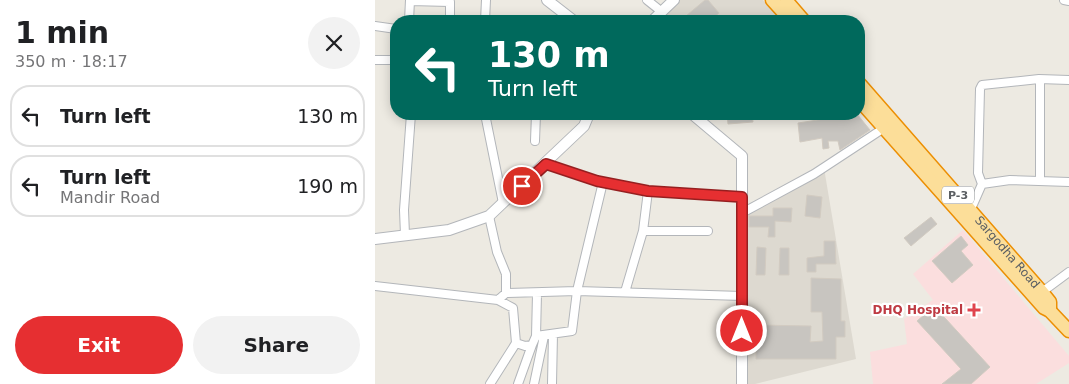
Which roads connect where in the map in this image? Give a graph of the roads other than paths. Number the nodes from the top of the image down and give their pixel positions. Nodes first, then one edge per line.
1 (486, 0) edge
2 (547, 0) edge
3 (647, 0) edge
4 (674, 0) edge
5 (772, 0) edge
6 (786, 0) edge
7 (1064, 0) edge
8 (410, 1) edge
9 (1069, 1) edge
10 (662, 12) junction
11 (409, 15) edge
12 (450, 15) edge
13 (485, 15) edge
14 (566, 15) edge
15 (659, 15) edge
16 (786, 15) edge
17 (799, 15) edge
18 (375, 26) edge
19 (390, 28) edge
20 (375, 60) edge
21 (390, 60) edge
22 (1069, 80) edge
23 (1041, 82) dead end
24 (865, 92) edge
25 (865, 107) edge
26 (411, 120) edge
27 (486, 120) edge
28 (535, 120) edge
29 (587, 120) edge
30 (699, 120) edge
31 (884, 128) junction
32 (535, 141) dead end
33 (546, 164) junction
34 (1040, 181) junction
35 (603, 182) junction
36 (1069, 182) edge
37 (982, 184) junction
38 (648, 191) junction
39 (742, 197) junction
40 (503, 203) junction
41 (963, 207) junction
42 (742, 213) junction
43 (489, 216) junction
44 (643, 231) junction
45 (708, 231) dead end
46 (405, 235) junction
47 (375, 239) edge
48 (1069, 272) edge
49 (375, 286) edge
50 (577, 291) junction
51 (625, 292) junction
52 (1042, 292) junction
53 (506, 294) junction
54 (537, 294) junction
55 (742, 296) junction
56 (498, 300) junction
57 (1050, 311) junction
58 (1069, 331) edge
59 (553, 334) junction
60 (540, 336) junction
61 (516, 343) junction
62 (532, 345) junction
63 (490, 384) edge
64 (518, 384) edge
65 (534, 384) edge
66 (552, 384) edge
67 (742, 384) edge

1 - 13 street
2 - 14 street
3 - 10 street
4 - 10 street
5 - 16 highway
6 - 17 highway
7 - 9 street
8 - 11 street
8 - 12 street
10 - 15 street
18 - 19 street
20 - 21 street
22 - 37 street
23 - 34 street
24 - 41 highway, Sargodha Road / P-3
25 - 31 highway, Sargodha Road / P-3
26 - 46 street
27 - 40 street
28 - 32 street
29 - 33 street
30 - 39 street
31 - 41 highway, Sargodha Road / P-3
31 - 42 street
33 - 35 street
33 - 40 street
34 - 36 street
34 - 37 street
35 - 38 street
35 - 50 street
37 - 41 street
38 - 39 street
38 - 44 street
39 - 42 street
40 - 43 street
41 - 52 highway, Sargodha Road / P-3
41 - 57 highway, Sargodha Road / P-3
42 - 55 street
43 - 46 street
43 - 53 street
44 - 45 street
44 - 51 street
46 - 47 street
48 - 52 street
49 - 56 street
50 - 51 street
50 - 54 street
50 - 59 street
51 - 55 street
52 - 57 highway, Sargodha Road / P-3
53 - 54 street
53 - 56 street
54 - 60 street
55 - 67 street
56 - 61 street
57 - 58 highway, Sargodha Road / P-3
59 - 60 street
59 - 66 street
60 - 62 street
60 - 65 street
61 - 62 street
61 - 63 street
62 - 64 street

